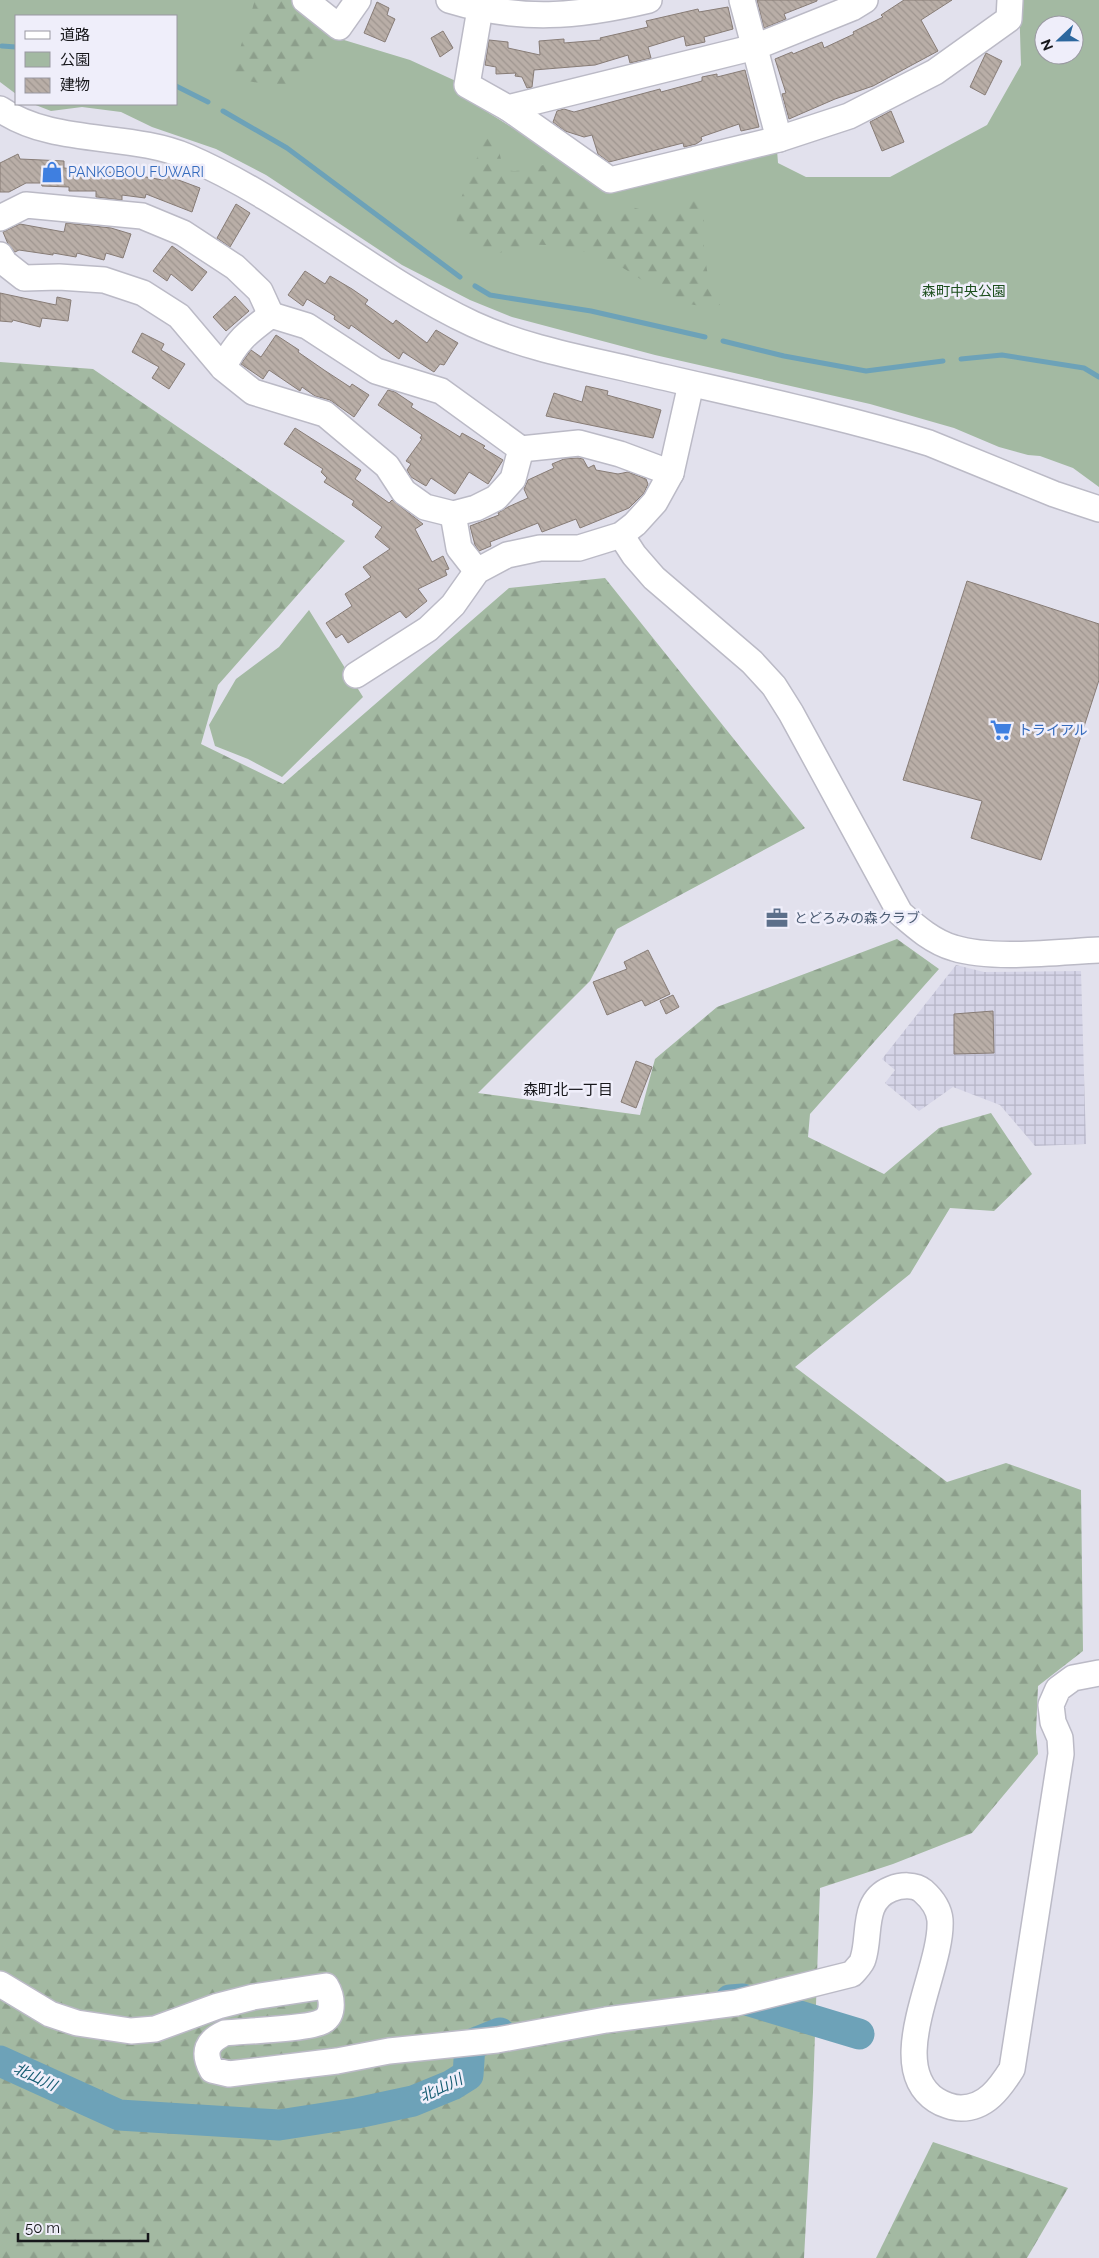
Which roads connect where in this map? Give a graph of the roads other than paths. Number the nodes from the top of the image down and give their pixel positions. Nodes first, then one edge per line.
1 (305, 0) edge
2 (358, 0) edge
3 (449, 0) edge
4 (649, 0) edge
5 (742, 0) edge
6 (865, 0) edge
7 (1010, 0) edge
8 (480, 9) junction
9 (755, 47) junction
10 (508, 108) junction
11 (3, 117) edge
12 (779, 139) junction
13 (0, 218) edge
14 (0, 255) edge
15 (271, 315) junction
16 (223, 368) junction
17 (691, 384) junction
18 (521, 449) junction
19 (671, 473) junction
20 (1099, 509) edge
21 (453, 514) junction
22 (621, 534) junction
23 (477, 571) junction
24 (356, 675) dead end
25 (1099, 950) edge
26 (1099, 1672) edge
27 (0, 1984) edge

1 - 2 street
3 - 8 street
4 - 8 street
5 - 9 street
6 - 9 street
7 - 12 street
8 - 10 street
9 - 10 street
9 - 12 street
10 - 12 street
11 - 17 street
13 - 15 street
14 - 16 street
15 - 16 street
15 - 18 street
16 - 21 street
17 - 19 street
17 - 20 street
18 - 19 street
18 - 21 street
19 - 22 street
21 - 23 street
22 - 23 street
22 - 25 street
23 - 24 street
26 - 27 street

